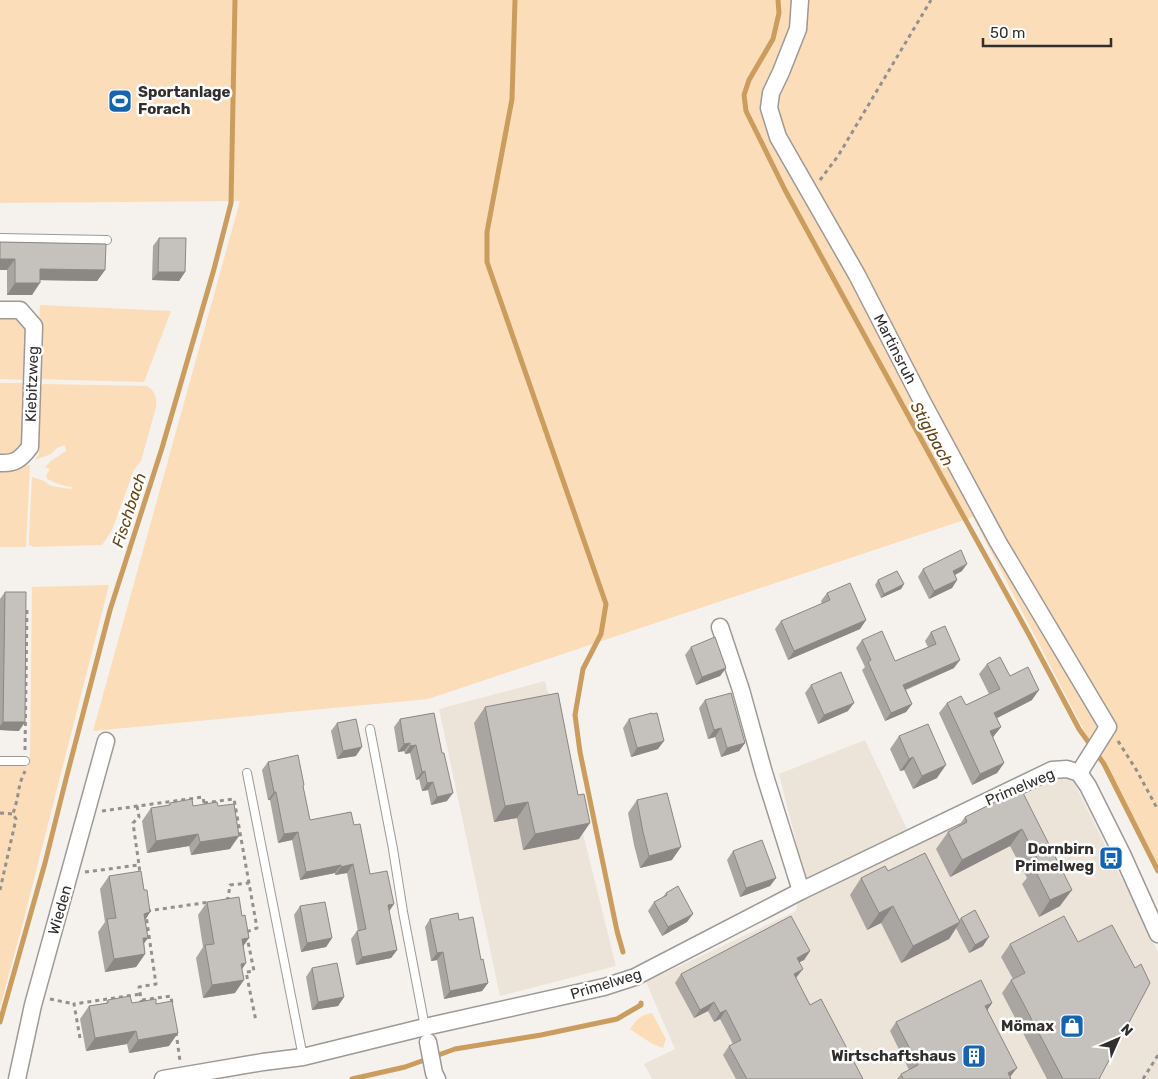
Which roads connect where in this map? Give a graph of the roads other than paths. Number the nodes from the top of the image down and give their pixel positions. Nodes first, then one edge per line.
1 (800, 0) edge
2 (0, 238) edge
3 (107, 240) dead end
4 (0, 310) edge
5 (0, 463) edge
6 (720, 626) dead end
7 (370, 729) dead end
8 (106, 742) dead end
9 (0, 761) edge
10 (25, 761) road end
11 (1083, 767) junction
12 (247, 773) dead end
13 (801, 891) junction
14 (1158, 934) edge
15 (426, 1035) junction
16 (303, 1057) junction
17 (435, 1076) edge
18 (17, 1079) edge
19 (162, 1079) edge

1 - 11 street, Martinsruh
2 - 3 lane
4 - 5 street, Kiebitzweg
6 - 13 street
7 - 15 lane
8 - 18 street, Wieden
9 - 10 lane
11 - 13 street, Primelweg
11 - 14 street
12 - 16 lane
13 - 15 street, Primelweg
15 - 16 street, Primelweg
15 - 17 street
16 - 19 street

